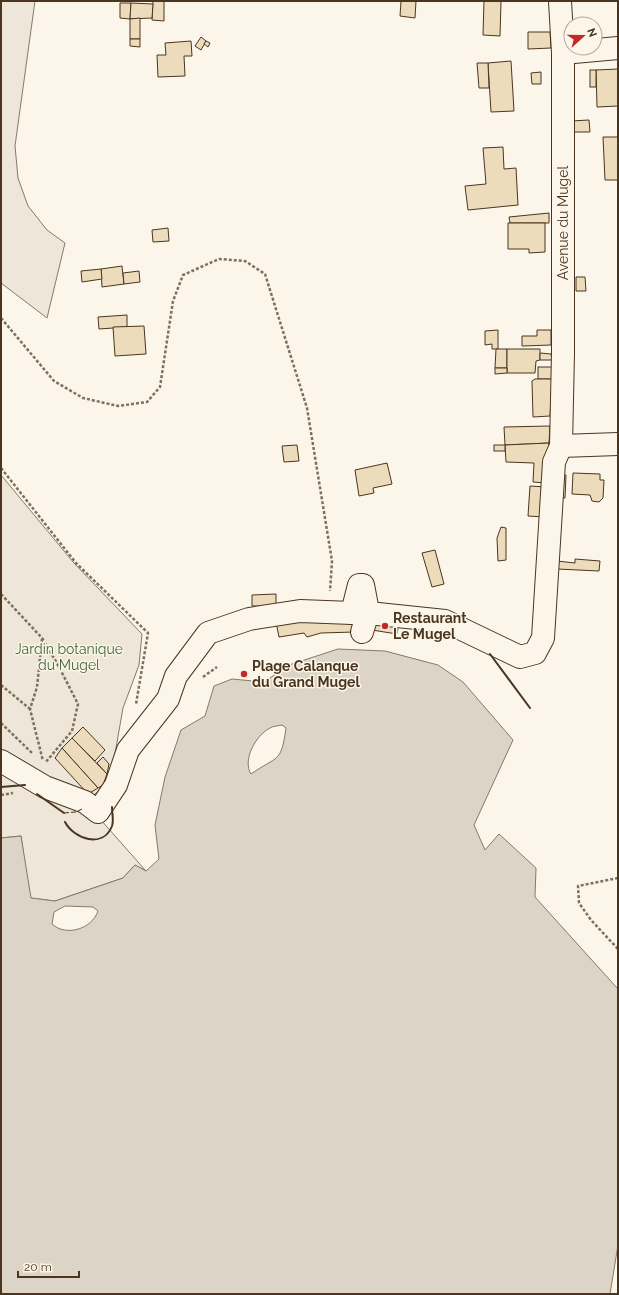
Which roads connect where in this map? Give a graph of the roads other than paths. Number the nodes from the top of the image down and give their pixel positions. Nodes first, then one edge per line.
1 (560, 1) edge
2 (618, 48) edge
3 (603, 49) edge
4 (563, 53) edge
5 (563, 56) edge
6 (618, 444) edge
7 (561, 446) junction
8 (1, 761) edge

1 - 4 street, Avenue du Mugel
2 - 3 street
5 - 7 street, Avenue du Mugel
6 - 7 street
7 - 8 street, Avenue du Mugel

